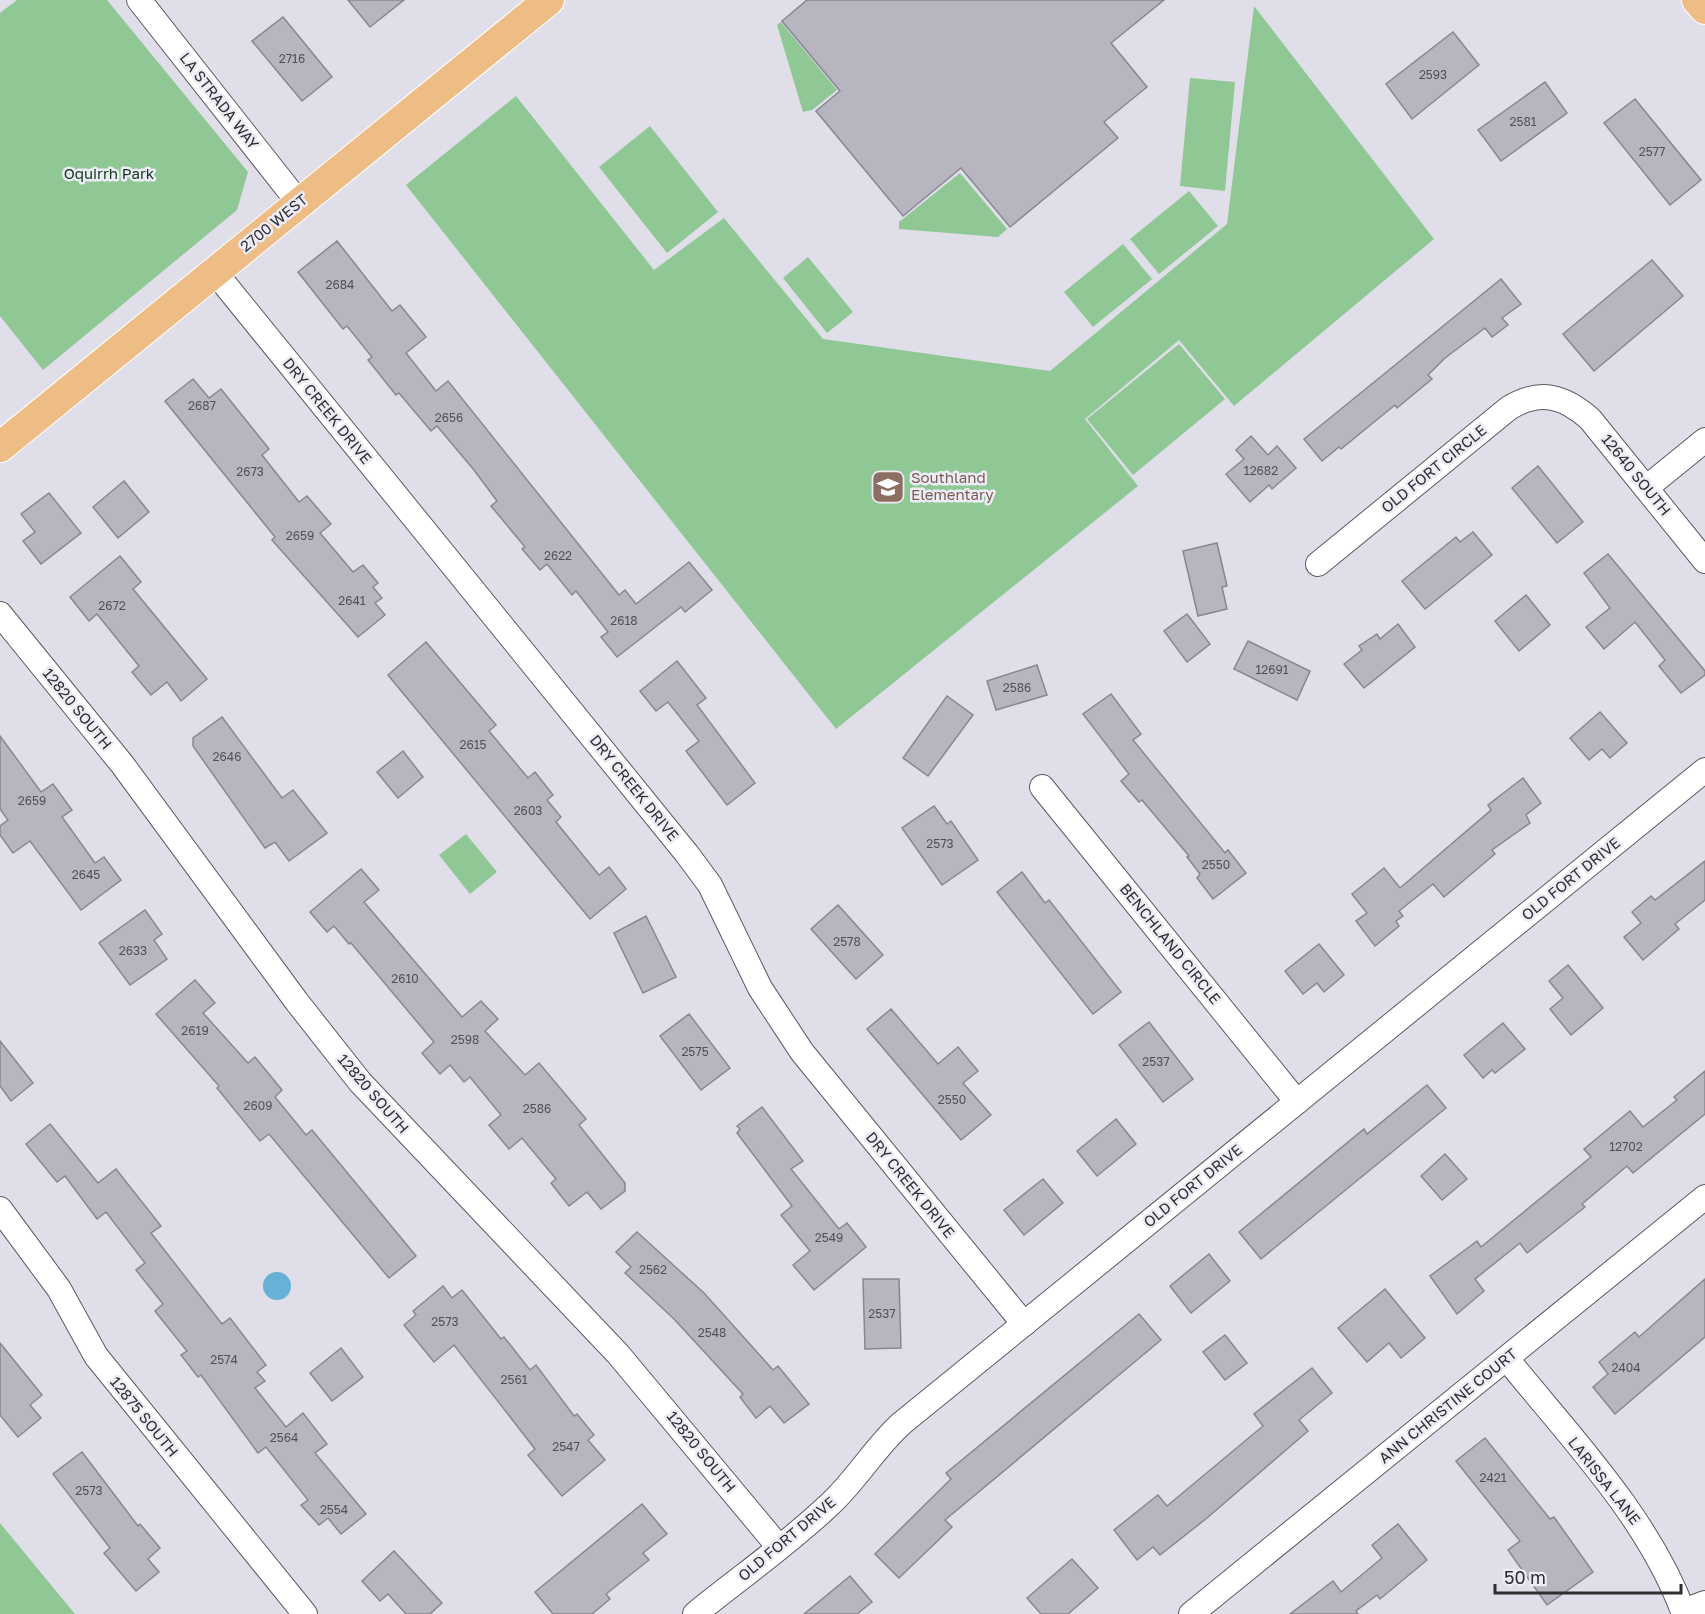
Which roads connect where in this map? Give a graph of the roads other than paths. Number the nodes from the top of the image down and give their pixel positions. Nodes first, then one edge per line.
1 (139, 0) edge
2 (549, 0) edge
3 (1697, 0) edge
4 (1705, 9) edge
5 (299, 203) junction
6 (214, 271) junction
7 (1559, 398) joint
8 (1705, 440) edge
9 (0, 447) edge
10 (1646, 488) junction
11 (1705, 561) edge
12 (1318, 564) dead end
13 (0, 614) edge
14 (1705, 770) edge
15 (1042, 787) dead end
16 (1297, 1102) junction
17 (1705, 1197) edge
18 (0, 1209) edge
19 (1024, 1324) junction
20 (1507, 1359) junction
21 (778, 1546) junction
22 (1691, 1609) edge
23 (305, 1614) edge
24 (695, 1614) edge
25 (1191, 1614) edge

1 - 5 street, LA STRADA WAY
2 - 5 main road, 2700 WEST
3 - 4 main road
5 - 6 main road, 2700 WEST
6 - 9 main road, 2700 WEST
6 - 19 street, DRY CREEK DRIVE
7 - 10 street, 12640 SOUTH
7 - 12 street, OLD FORT CIRCLE
8 - 10 street
10 - 11 street, 12640 SOUTH
13 - 21 street, 12820 SOUTH
14 - 16 street, OLD FORT DRIVE
15 - 16 street, BENCHLAND CIRCLE
16 - 19 street, OLD FORT DRIVE
17 - 20 street, ANN CHRISTINE COURT
18 - 23 street, 12875 SOUTH
19 - 21 street, OLD FORT DRIVE
20 - 22 street, LARISSA LANE
20 - 25 street, ANN CHRISTINE COURT
21 - 24 street, OLD FORT DRIVE

